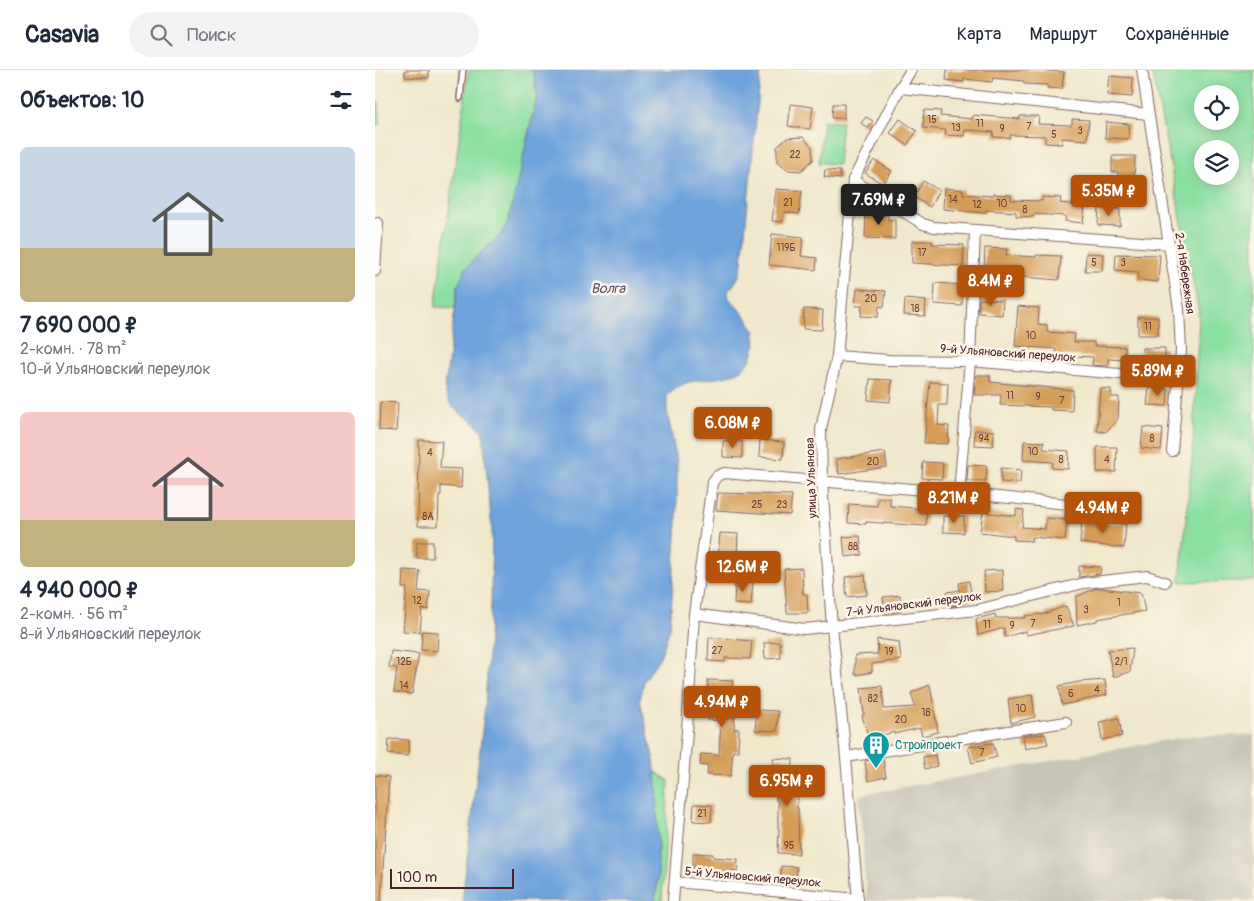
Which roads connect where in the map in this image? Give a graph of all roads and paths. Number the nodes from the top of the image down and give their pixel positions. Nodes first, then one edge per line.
1 (463, 70) edge
2 (911, 70) edge
3 (1142, 70) edge
4 (900, 88) junction
5 (460, 98) dead end
6 (1148, 114) junction
7 (853, 180) junction
8 (378, 223) dead end
9 (975, 231) junction
10 (1169, 244) junction
11 (375, 271) edge
12 (837, 356) junction
13 (970, 362) junction
14 (1178, 379) junction
15 (1172, 450) dead end
16 (822, 481) junction
17 (959, 493) junction
18 (1117, 509) dead end
19 (1165, 582) dead end
20 (694, 614) junction
21 (832, 627) junction
22 (1066, 722) dead end
23 (845, 757) junction
24 (675, 882) junction
25 (858, 900) edge
26 (673, 901) edge

1 - 5 lane
2 - 4 street, улица Ульянова
3 - 6 street, 2-я Набережная
4 - 6 street
4 - 7 street, улица Ульянова
6 - 10 street, 2-я Набережная
7 - 9 street
7 - 12 street, улица Ульянова
8 - 11 street
9 - 10 street
9 - 13 street
10 - 14 street, 2-я Набережная
12 - 13 street, 9-й Ульяновский переулок
12 - 16 street, улица Ульянова
13 - 14 street, 9-й Ульяновский переулок
13 - 17 street
14 - 15 street, 2-я Набережная
16 - 17 street
16 - 20 street
16 - 21 street, улица Ульянова
17 - 18 street
19 - 21 street, 7-й Ульяновский переулок
20 - 21 street, 7-й Ульяновский переулок
20 - 24 street
21 - 23 street, улица Ульянова
22 - 23 street
23 - 25 street, улица Ульянова
24 - 25 street, 5-й Ульяновский переулок
24 - 26 street

